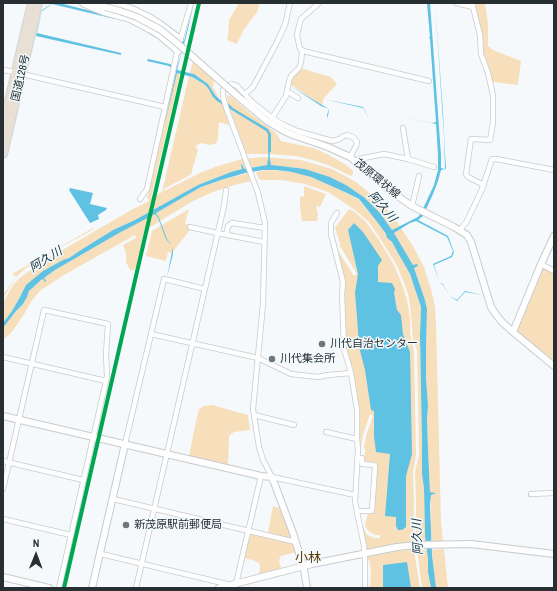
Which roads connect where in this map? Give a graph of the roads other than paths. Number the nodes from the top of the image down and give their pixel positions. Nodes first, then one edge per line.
1 (32, 3) edge
2 (38, 3) edge
3 (83, 3) edge
4 (90, 3) edge
5 (191, 3) edge
6 (290, 3) edge
7 (318, 3) edge
8 (456, 3) edge
9 (108, 5) edge
10 (473, 5) edge
11 (180, 39) junction
12 (178, 50) junction
13 (302, 50) junction
14 (3, 70) edge
15 (19, 73) junction
16 (429, 81) dead end
17 (287, 93) junction
18 (244, 97) junction
19 (298, 98) dead end
20 (165, 107) junction
21 (272, 118) junction
22 (3, 127) edge
23 (403, 128) dead end
24 (3, 154) edge
25 (350, 157) junction
26 (408, 159) junction
27 (356, 161) junction
28 (434, 167) dead end
29 (554, 170) edge
30 (419, 176) dead end
31 (484, 185) junction
32 (226, 190) dead end
33 (140, 199) dead end
34 (412, 206) junction
35 (338, 213) dead end
36 (190, 227) dead end
37 (265, 228) junction
38 (460, 230) junction
39 (218, 233) junction
40 (226, 235) junction
41 (554, 236) edge
42 (264, 242) junction
43 (541, 264) junction
44 (554, 270) edge
45 (205, 289) junction
46 (513, 332) junction
47 (151, 334) junction
48 (192, 343) junction
49 (3, 357) edge
50 (258, 358) junction
51 (32, 364) junction
52 (554, 366) edge
53 (351, 373) junction
54 (106, 381) junction
55 (3, 416) edge
56 (254, 416) junction
57 (19, 420) junction
58 (294, 425) dead end
59 (326, 432) dead end
60 (93, 437) junction
61 (357, 439) junction
62 (125, 444) junction
63 (166, 454) junction
64 (358, 458) junction
65 (3, 461) edge
66 (9, 463) junction
67 (261, 476) junction
68 (272, 477) junction
69 (83, 480) junction
70 (3, 490) edge
71 (554, 493) edge
72 (531, 494) dead end
73 (355, 496) junction
74 (113, 499) junction
75 (154, 509) junction
76 (357, 511) junction
77 (3, 519) edge
78 (248, 530) junction
79 (71, 535) junction
80 (296, 542) junction
81 (364, 553) junction
82 (100, 554) junction
83 (554, 554) edge
84 (141, 564) junction
85 (303, 566) junction
86 (3, 577) edge
87 (234, 585) edge
88 (50, 588) edge
89 (59, 588) edge
90 (92, 588) edge
91 (136, 588) edge
92 (218, 588) edge
93 (307, 588) edge
94 (365, 588) edge

1 - 15 highway, 国道128号
2 - 15 highway, 国道128号
3 - 12 street
4 - 9 street, 茂原環状線
5 - 11 street
6 - 18 street
7 - 13 street
8 - 10 street
9 - 11 street
9 - 18 street, 茂原環状線, bridge
10 - 31 street
11 - 12 street
12 - 20 street
13 - 16 street
13 - 17 street
14 - 15 street
15 - 20 street
15 - 22 highway, 国道128号
15 - 24 highway, 国道128号
17 - 19 street
17 - 21 street
18 - 21 street
18 - 25 street, 茂原環状線
18 - 37 street
20 - 33 street
21 - 25 street
23 - 26 street
25 - 27 street, 茂原環状線
26 - 27 street
26 - 28 street
27 - 34 street, 茂原環状線
29 - 31 street
30 - 34 street
31 - 38 street
32 - 39 street
34 - 38 street, 茂原環状線
35 - 53 street
36 - 39 street
37 - 40 street
37 - 42 street
38 - 46 street, 茂原環状線
39 - 40 street
39 - 45 street
40 - 42 street
41 - 43 street
42 - 50 street
43 - 44 street
43 - 46 street
45 - 47 street
45 - 48 street
46 - 52 street, 茂原環状線
47 - 48 street
47 - 62 street
48 - 50 street
48 - 63 street
49 - 51 street
50 - 53 street
50 - 56 street
51 - 54 street
51 - 54 street
51 - 57 street
53 - 61 street
54 - 60 street
55 - 57 street
56 - 58 street
56 - 68 street
57 - 60 street
57 - 66 street
59 - 61 street
60 - 62 street
60 - 69 street
61 - 64 street
62 - 63 street
62 - 74 street
63 - 67 street
63 - 75 street
64 - 73 street
64 - 76 street
65 - 66 street
66 - 69 street
66 - 70 street
67 - 68 street
67 - 78 street
68 - 73 street
68 - 80 street
69 - 79 street
71 - 72 street
73 - 76 street
74 - 75 street
74 - 82 street
75 - 78 street
75 - 84 street
76 - 81 street
77 - 79 street
78 - 80 street
78 - 87 street
79 - 89 street
80 - 85 street
81 - 83 street
81 - 85 street
81 - 94 street
82 - 84 street
82 - 90 street
84 - 87 street
84 - 91 street
85 - 87 street
85 - 93 street
86 - 88 street
87 - 92 street

